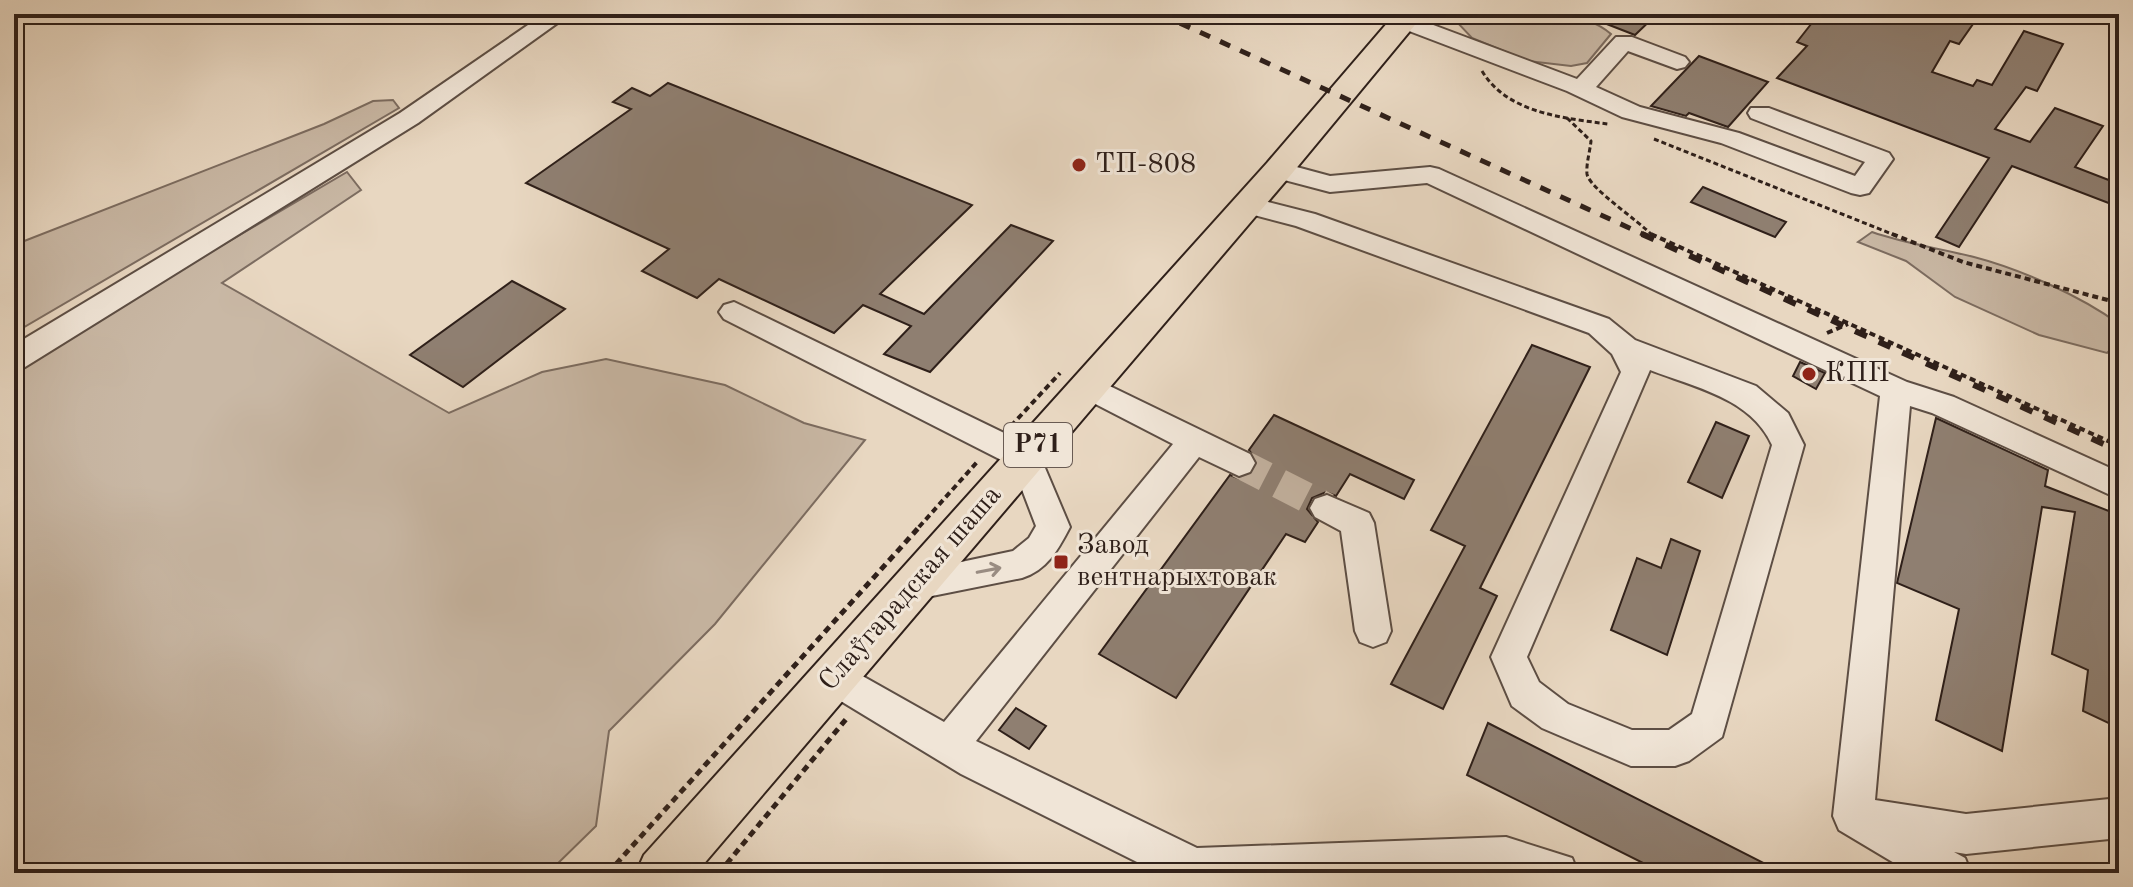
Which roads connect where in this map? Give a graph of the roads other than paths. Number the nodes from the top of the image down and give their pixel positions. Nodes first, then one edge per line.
1 (559, 14) edge
2 (1407, 18) edge
3 (1677, 62) dead end
4 (1581, 89) junction
5 (1760, 113) dead end
6 (1278, 170) junction
7 (1248, 205) junction
8 (734, 312) dead end
9 (1624, 348) junction
10 (14, 359) edge
11 (1075, 379) junction
12 (1896, 390) junction
13 (1194, 440) junction
14 (1010, 452) junction
15 (1239, 463) tunnel mouth
16 (2119, 486) edge
17 (1327, 508) tunnel mouth
18 (912, 585) junction
19 (1373, 631) dead end
20 (834, 677) junction
21 (948, 746) junction
22 (1853, 816) junction
23 (2119, 818) edge
24 (1197, 871) edge
25 (662, 873) edge
26 (1557, 873) edge
27 (1950, 873) edge

1 - 10 lane
2 - 4 lane
2 - 6 main road, Слаўгарадская шаша / Р71
3 - 4 lane
4 - 5 lane
6 - 7 main road, Слаўгарадская шаша / Р71
6 - 12 lane
7 - 9 lane
7 - 11 main road, Слаўгарадская шаша / Р71
8 - 14 lane
9 - 9 lane
11 - 13 lane
11 - 14 main road, Слаўгарадская шаша / Р71
12 - 16 lane
12 - 22 lane
13 - 15 lane
13 - 21 lane
14 - 18 main road, Слаўгарадская шаша / Р71
18 -> 14 lane
17 - 19 lane
18 - 20 main road, Слаўгарадская шаша / Р71
20 - 21 lane
20 - 25 main road, Слаўгарадская шаша / Р71
21 - 24 lane
22 - 23 lane
22 - 27 lane
24 - 26 lane

